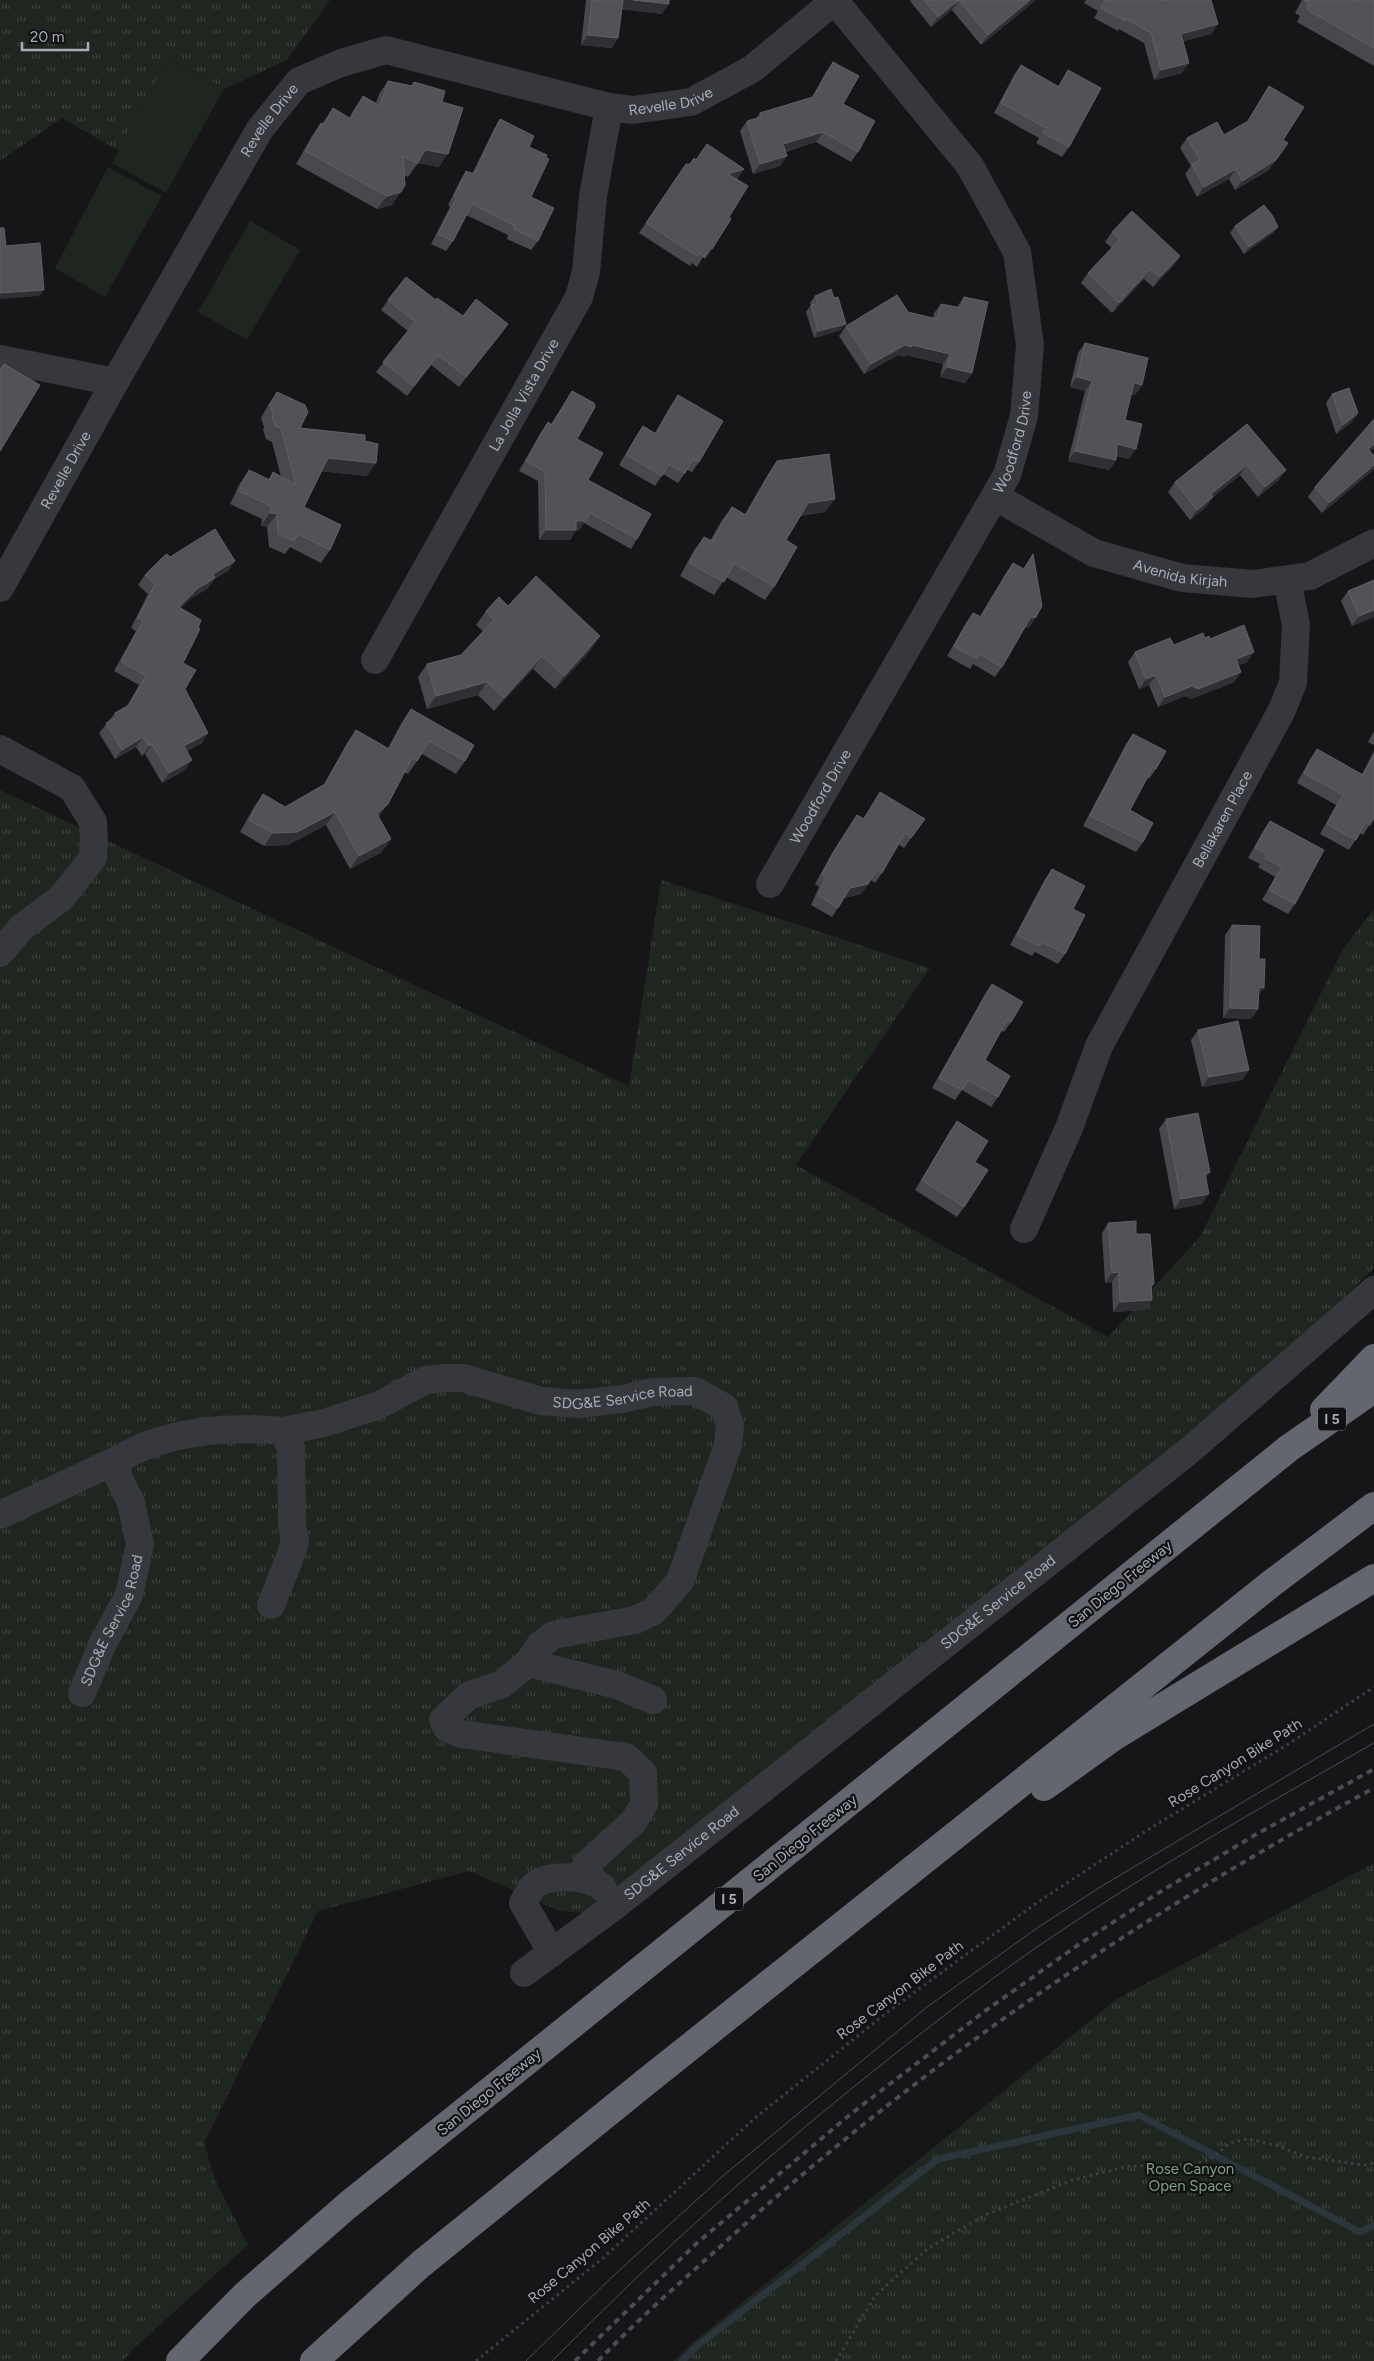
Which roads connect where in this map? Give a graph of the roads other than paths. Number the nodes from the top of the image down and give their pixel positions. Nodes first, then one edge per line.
1 (834, 1) edge
2 (609, 108) junction
3 (0, 359) edge
4 (115, 382) junction
5 (996, 497) junction
6 (1374, 543) edge
7 (1287, 580) junction
8 (0, 588) edge
9 (375, 660) dead end
10 (0, 749) edge
11 (770, 884) dead end
12 (0, 953) edge
13 (1024, 1229) dead end
14 (1374, 1290) edge
15 (1374, 1358) edge
16 (1374, 1389) edge
17 (283, 1430) junction
18 (1289, 1448) junction
19 (117, 1460) junction
20 (1374, 1506) edge
21 (0, 1515) edge
22 (1374, 1578) edge
23 (271, 1605) dead end
24 (528, 1663) junction
25 (82, 1693) dead end
26 (653, 1700) dead end
27 (592, 1880) junction
28 (616, 1905) junction
29 (552, 1953) junction
30 (524, 1973) dead end
31 (768, 1985) junction
32 (180, 2361) edge
33 (314, 2361) edge

1 - 2 street, Revelle Drive
1 - 5 street, Woodford Drive
2 - 4 street, Revelle Drive
2 - 9 street, La Jolla Vista Drive
3 - 4 street
4 - 8 street, Revelle Drive
5 - 7 street, Avenida Kirjah
5 - 11 street, Woodford Drive
6 - 7 street, Avenida Kirjah
7 - 13 street, Bellakaren Place
10 - 12 street
14 - 28 street, SDG&E Service Road
15 - 18 highway
16 - 18 highway, San Diego Freeway / I 5
17 - 19 street, SDG&E Service Road
17 - 23 street
17 - 24 street, SDG&E Service Road
18 - 32 highway, San Diego Freeway / I 5
19 - 21 street, SDG&E Service Road
19 - 25 street, SDG&E Service Road
20 - 31 highway
22 - 31 highway
24 - 26 street
24 - 27 street, SDG&E Service Road
27 - 28 street, SDG&E Service Road
27 - 29 street
28 - 29 street, SDG&E Service Road
29 - 30 street, SDG&E Service Road
31 - 33 highway

